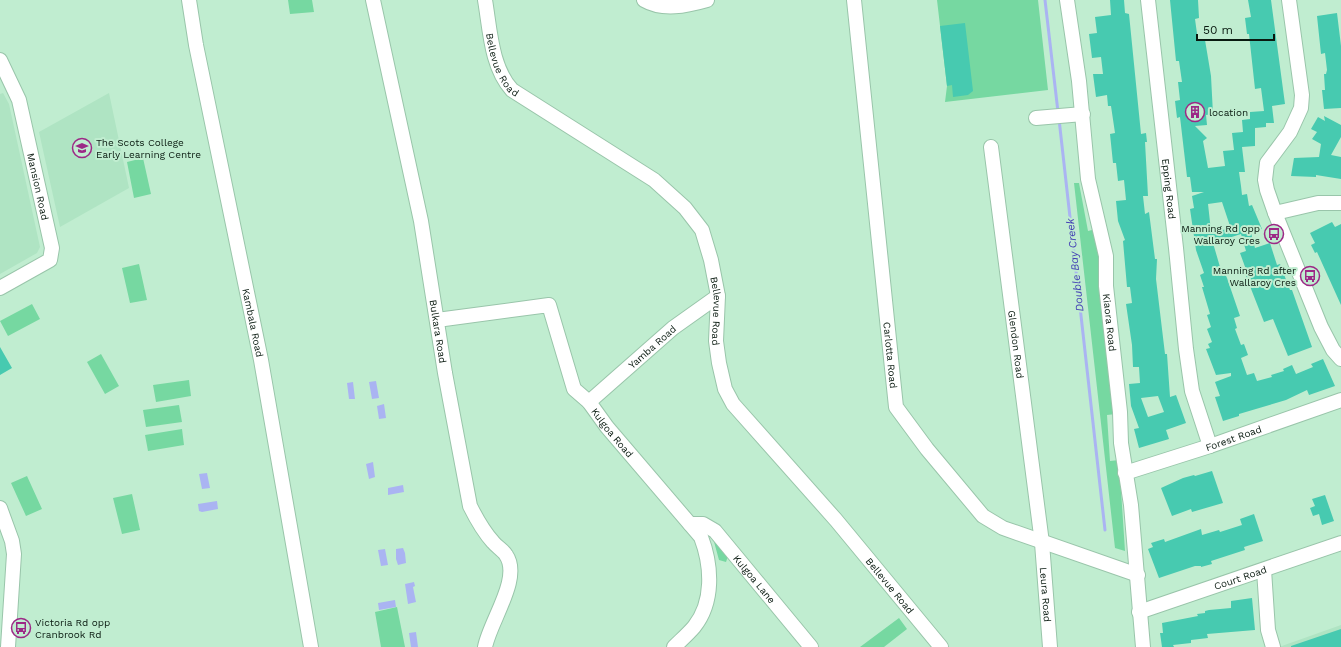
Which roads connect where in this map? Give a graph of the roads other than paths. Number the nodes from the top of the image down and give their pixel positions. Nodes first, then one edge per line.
1 (189, 0) edge
2 (373, 0) edge
3 (485, 0) edge
4 (644, 0) edge
5 (706, 0) edge
6 (854, 0) edge
7 (1067, 0) edge
8 (1148, 0) edge
9 (1289, 0) edge
10 (0, 60) edge
11 (1076, 115) junction
12 (1043, 118) dead end
13 (991, 147) dead end
14 (1341, 203) edge
15 (1275, 213) junction
16 (0, 288) edge
17 (718, 296) junction
18 (437, 320) junction
19 (1341, 360) edge
20 (1341, 400) edge
21 (589, 402) junction
22 (1210, 446) junction
23 (1125, 473) junction
24 (0, 508) edge
25 (690, 524) junction
26 (1042, 543) junction
27 (1341, 543) edge
28 (1264, 570) junction
29 (1138, 575) junction
30 (1139, 612) junction
31 (8, 647) edge
32 (311, 647) edge
33 (485, 647) edge
34 (674, 647) edge
35 (812, 647) edge
36 (941, 647) edge
37 (1050, 647) edge
38 (1143, 647) edge
39 (1273, 647) edge

1 - 32 street, Kambala Road
2 - 18 street, Bulkara Road
3 - 17 street, Bellevue Road
4 - 5 street
6 - 26 street, Carlotta Road
7 - 11 street, Kiaora Road
8 - 22 street, Epping Road
9 - 15 street
10 - 16 street, Mansion Road
11 - 12 street
11 - 23 street, Kiaora Road
13 - 26 street, Glendon Road
14 - 15 street
15 - 19 street
17 - 21 street, Yamba Road
17 - 36 street, Bellevue Road
18 - 21 street, Kulgoa Road
18 - 33 street, Bulkara Road
20 - 22 street, Forest Road
21 - 25 street, Kulgoa Road
22 - 23 street, Forest Road
23 - 29 street, Kiaora Road
24 - 31 street
25 - 34 street, Kulgoa Road
25 - 35 street, Kulgoa Lane
26 - 29 street, Carlotta Road
26 - 37 street, Leura Road
27 - 28 street, Court Road
28 - 30 street, Court Road
28 - 39 street
29 - 30 street, Kiaora Road
30 - 38 street, Kiaora Road

